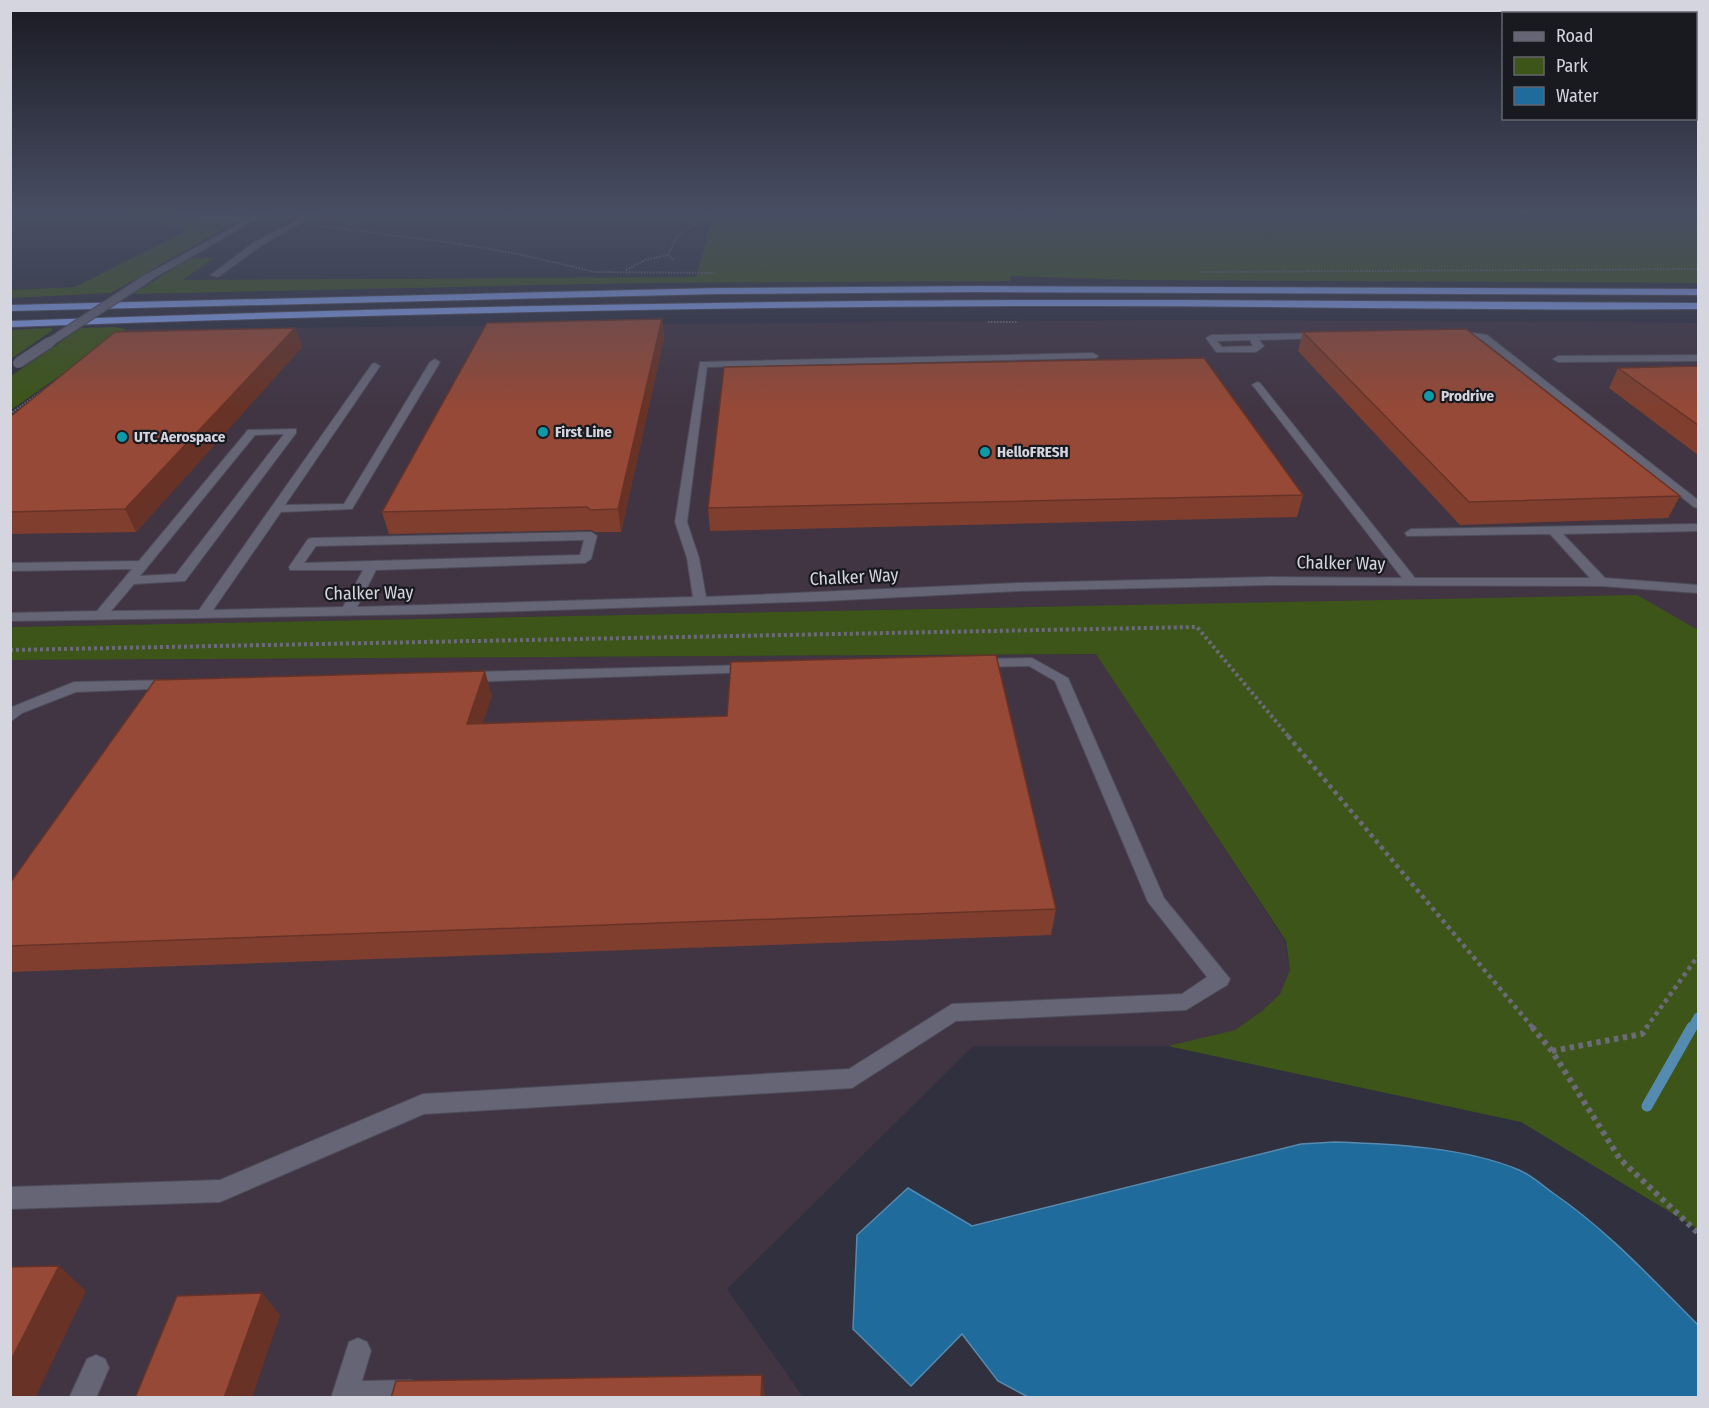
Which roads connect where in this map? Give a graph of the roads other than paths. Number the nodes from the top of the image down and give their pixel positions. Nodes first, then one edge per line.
1 (146, 279) edge
2 (1698, 291) edge
3 (1698, 306) edge
4 (10, 308) edge
5 (10, 324) edge
6 (1439, 334) edge
7 (1333, 336) edge
8 (1253, 338) dead end
9 (1093, 356) dead end
10 (1698, 358) edge
11 (1558, 359) dead end
12 (435, 362) dead end
13 (14, 365) edge
14 (375, 366) dead end
15 (1257, 385) dead end
16 (1698, 505) edge
17 (277, 509) junction
18 (1695, 528) dead end
19 (1554, 531) junction
20 (1411, 533) dead end
21 (142, 565) junction
22 (372, 566) junction
23 (10, 567) edge
24 (129, 580) junction
25 (1412, 582) junction
26 (1601, 582) junction
27 (1684, 587) junction
28 (1698, 589) edge
29 (700, 601) junction
30 (1698, 601) edge
31 (348, 611) junction
32 (203, 614) junction
33 (100, 616) junction
34 (10, 617) edge
35 (960, 663) edge
36 (769, 669) edge
37 (446, 677) edge
38 (194, 684) edge
39 (10, 717) edge
40 (10, 1198) edge
41 (358, 1351) dead end
42 (96, 1368) dead end
43 (439, 1392) edge
44 (344, 1396) edge
45 (82, 1398) edge

1 - 13 street, bridge
2 - 4 highway
3 - 5 highway
6 - 16 street
7 - 8 street
9 - 29 street
10 - 11 street
12 - 17 street
14 - 17 street
15 - 25 street
17 - 32 street
18 - 19 street
19 - 20 street
19 - 26 street
21 - 23 street
21 - 24 street
21 - 24 street
22 - 22 street
22 - 31 street
24 - 33 street
25 - 26 street, Chalker Way
25 - 29 street, Chalker Way
26 - 27 street, Chalker Way
27 - 28 street, Chalker Way
27 - 30 street
29 - 31 street, Chalker Way
31 - 32 street, Chalker Way
32 - 33 street, Chalker Way
33 - 34 street, Chalker Way
35 - 40 street
36 - 37 street
38 - 39 street
41 - 44 street
42 - 45 street
43 - 44 street

